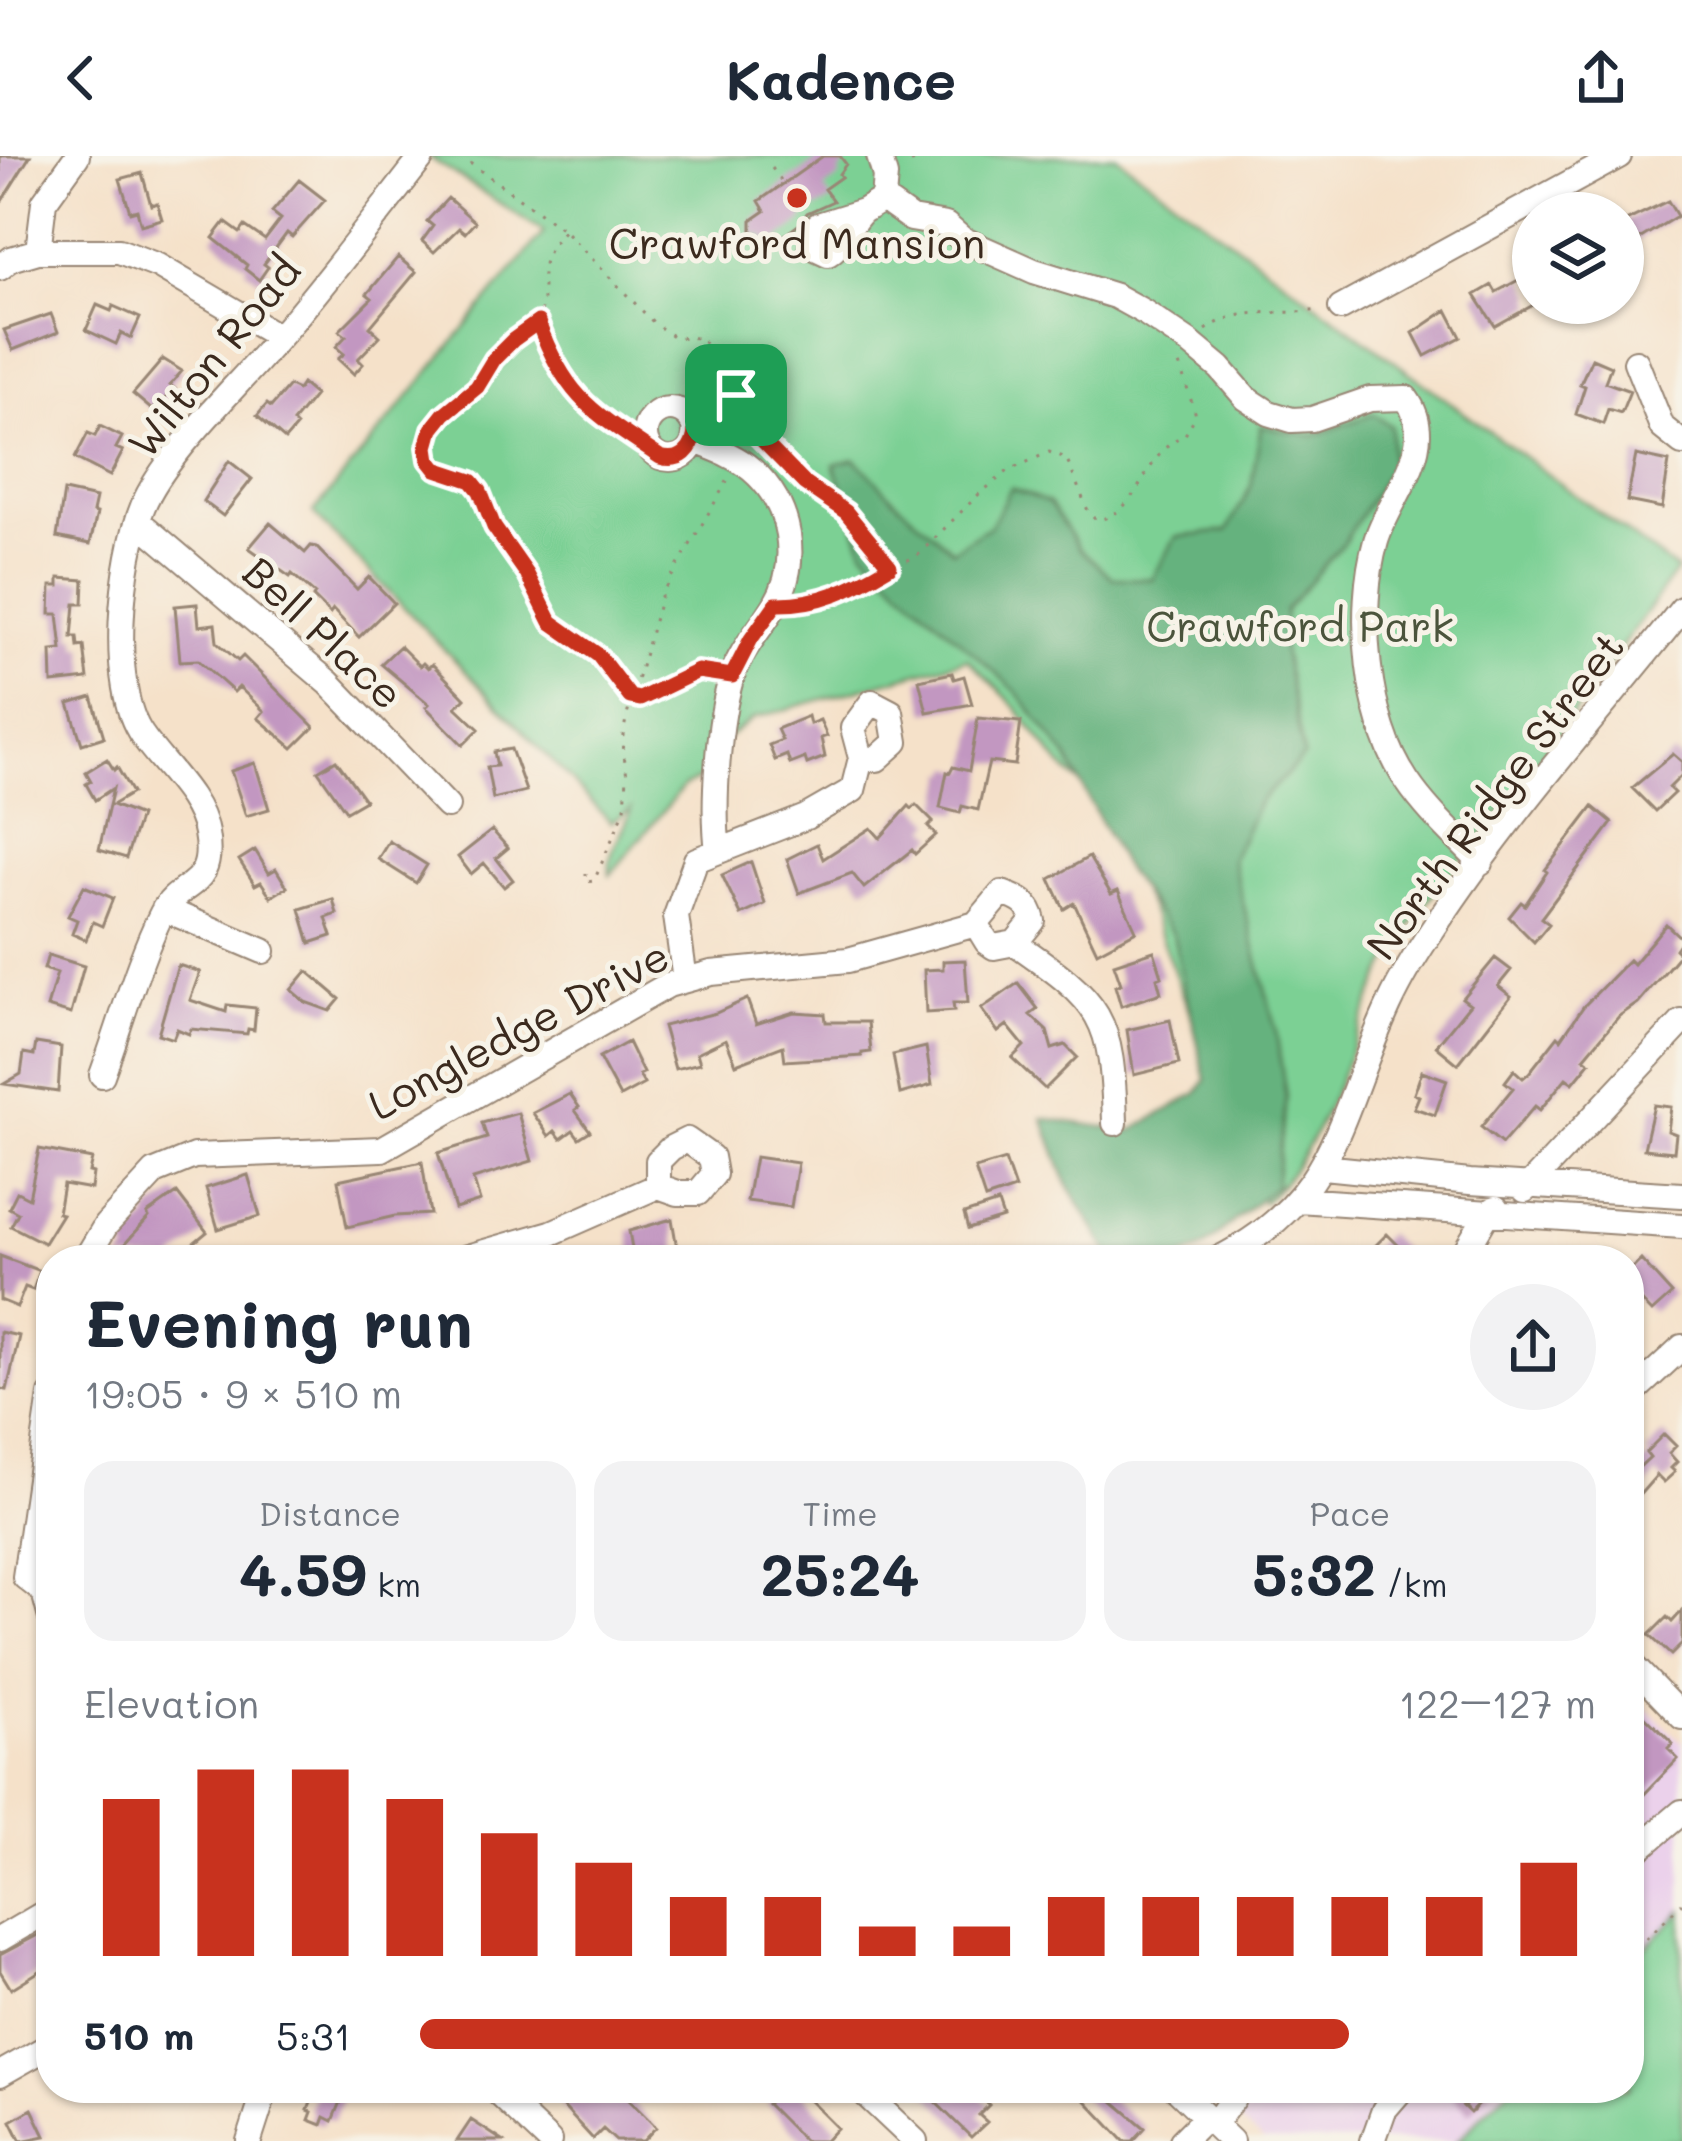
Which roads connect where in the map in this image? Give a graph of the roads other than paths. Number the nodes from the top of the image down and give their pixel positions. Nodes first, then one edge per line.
1 (77, 156) edge
2 (879, 156) edge
3 (421, 159) dead end
4 (1606, 159) edge
5 (38, 251) junction
6 (0, 268) edge
7 (1341, 308) road end
8 (279, 337) junction
9 (1636, 362) dead end
10 (695, 435) junction
11 (1682, 442) edge
12 (140, 523) junction
13 (1682, 609) edge
14 (861, 758) dead end
15 (447, 806) dead end
16 (718, 851) junction
17 (1481, 863) junction
18 (164, 909) junction
19 (982, 915) junction
20 (1015, 943) junction
21 (263, 952) dead end
22 (685, 980) junction
23 (1682, 1022) edge
24 (102, 1075) dead end
25 (1115, 1123) dead end
26 (1322, 1167) junction
27 (1533, 1185) junction
28 (658, 1186) dead end
29 (1682, 1195) edge
30 (1298, 1200) junction
31 (1488, 1214) junction
32 (1682, 1226) edge
33 (95, 1245) edge
34 (509, 1245) edge
35 (1242, 1245) edge
36 (1469, 1245) edge
37 (1682, 1347) edge
38 (1644, 1382) edge
39 (36, 1491) edge
40 (36, 1583) edge
41 (1644, 1678) edge
42 (1682, 1717) edge
43 (1682, 1812) edge
44 (1644, 1844) edge
45 (36, 1919) edge
46 (0, 1939) edge
47 (36, 2054) edge
48 (0, 2074) edge
49 (261, 2103) edge
50 (507, 2103) edge
51 (876, 2103) edge
52 (1191, 2103) edge
53 (1390, 2103) edge
54 (1217, 2128) edge
55 (541, 2138) edge
56 (249, 2141) edge
57 (916, 2141) edge
58 (1182, 2141) edge
59 (1372, 2141) edge

1 - 5 street
2 - 17 street
3 - 8 street, Wilton Road
4 - 7 street
5 - 6 street
5 - 8 street
8 - 12 street, Wilton Road
9 - 11 street
10 - 10 street
10 - 16 street
12 - 15 street, Bell Place
12 - 18 street, Wilton Road
13 - 17 street, North Ridge Street
14 - 16 street
16 - 22 street
17 - 26 street, North Ridge Street
18 - 21 street
18 - 24 street, Wilton Road
19 - 20 street
19 - 20 street, Longledge Drive
19 - 22 street, Longledge Drive
20 - 25 street
22 - 33 street, Longledge Drive
23 - 27 street
26 - 27 street
26 - 30 street, North Ridge Street
27 - 29 street
27 - 31 street
28 - 34 street
30 - 31 street
30 - 35 street, North Ridge Street
31 - 32 street
31 - 36 street
37 - 38 street
39 - 40 street
41 - 42 street
43 - 44 street
45 - 46 street
47 - 48 street
49 - 56 street
50 - 55 street
51 - 57 street
52 - 54 street
53 - 59 street
54 - 58 street

